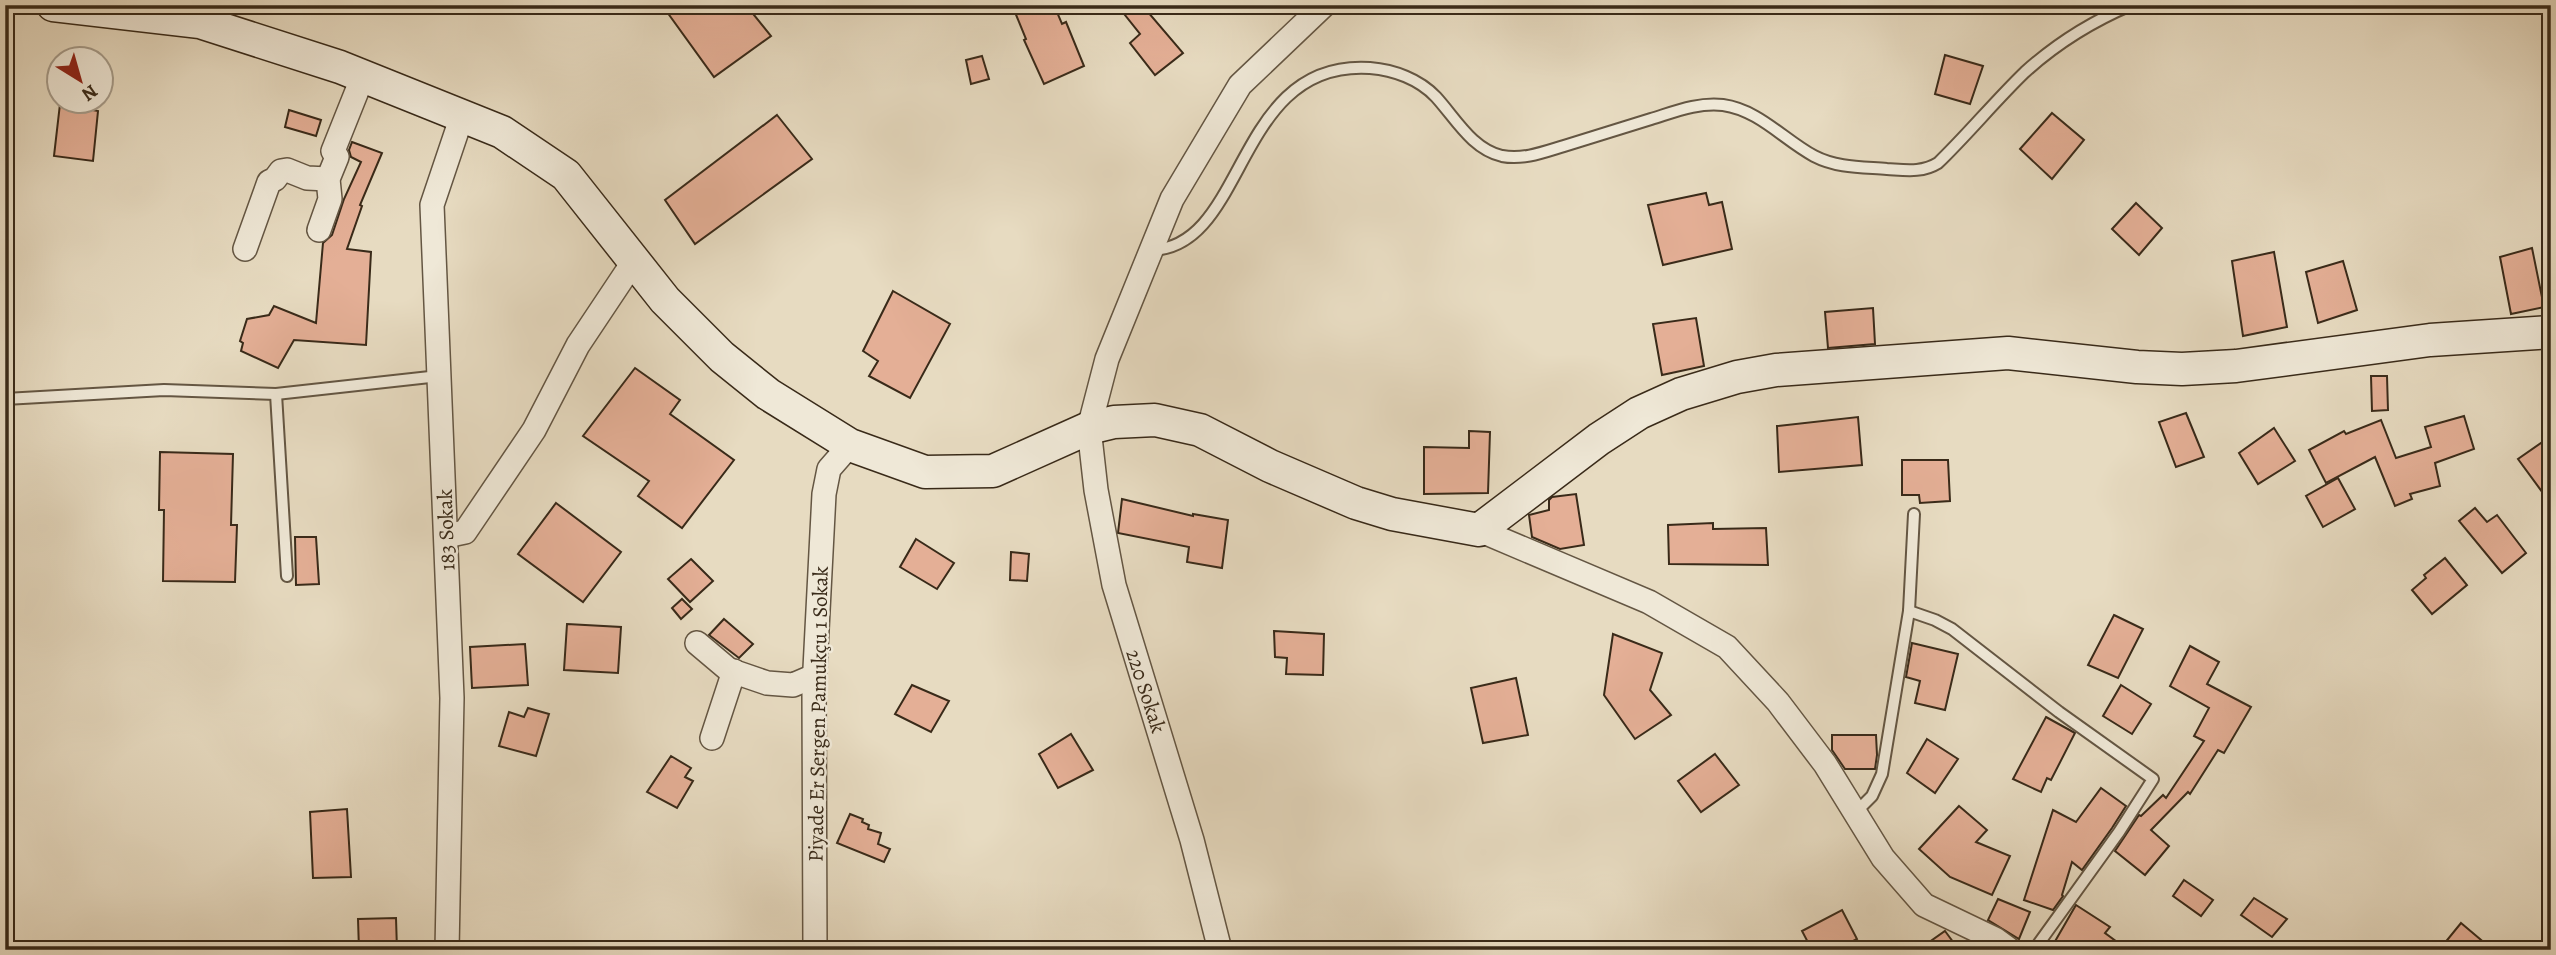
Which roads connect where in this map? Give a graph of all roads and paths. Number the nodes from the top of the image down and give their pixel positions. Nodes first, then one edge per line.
1 (53, 5) edge
2 (1324, 5) edge
3 (2131, 5) edge
4 (363, 76) junction
5 (462, 116) junction
6 (328, 179) junction
7 (319, 230) dead end
8 (245, 249) dead end
9 (1150, 250) junction
10 (634, 261) junction
11 (2551, 332) edge
12 (439, 376) junction
13 (276, 394) junction
14 (5, 399) edge
15 (1088, 428) junction
16 (850, 445) junction
17 (1914, 514) dead end
18 (1479, 530) junction
19 (446, 536) junction
20 (287, 576) dead end
21 (1909, 611) junction
22 (697, 643) dead end
23 (734, 671) junction
24 (814, 676) junction
25 (712, 738) dead end
26 (1855, 813) junction
27 (447, 950) edge
28 (815, 950) edge
29 (1220, 950) edge
30 (2010, 950) edge
31 (2034, 950) edge

1 - 4 street
2 - 9 street
3 - 9 lane
4 - 5 street
4 - 6 street
5 - 10 street
5 - 12 street, 183 Sokak
6 - 7 street
6 - 8 street
9 - 15 street
10 - 16 street
10 - 19 street
11 - 18 street
12 - 13 lane
12 - 19 street, 183 Sokak
13 - 14 lane
13 - 20 lane
15 - 16 street
15 - 18 street
15 - 29 street, 220 Sokak
16 - 24 street, Piyade Er Sergen Pamukçu 1 Sokak
17 - 21 lane
18 - 26 street
19 - 27 street, 183 Sokak
21 - 26 lane
21 - 31 lane
22 - 23 street
23 - 24 street
23 - 25 street
24 - 28 street, Piyade Er Sergen Pamukçu 1 Sokak
26 - 30 street

